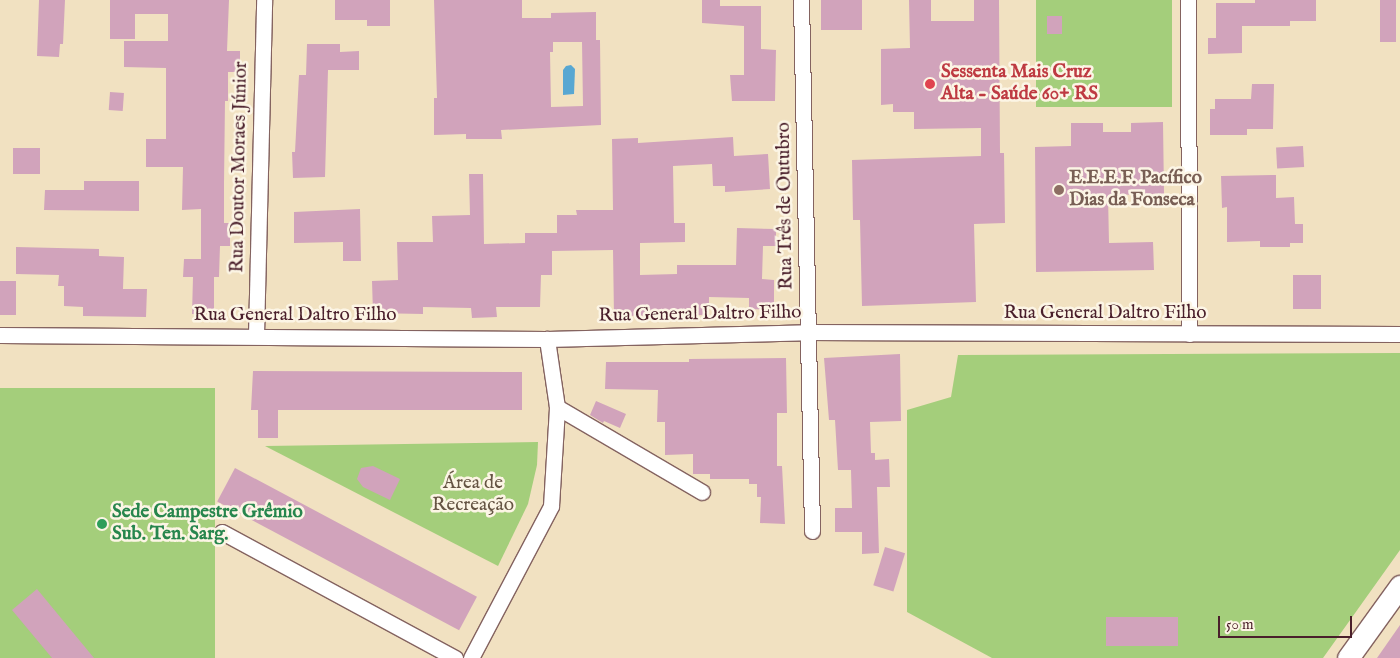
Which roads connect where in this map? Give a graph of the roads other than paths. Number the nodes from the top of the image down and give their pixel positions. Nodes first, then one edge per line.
1 (264, 0) edge
2 (802, 0) edge
3 (1188, 0) edge
4 (808, 332) junction
5 (1190, 334) junction
6 (1400, 334) edge
7 (0, 335) edge
8 (256, 335) junction
9 (547, 339) junction
10 (557, 407) junction
11 (702, 492) dead end
12 (812, 531) dead end
13 (222, 532) dead end
14 (1400, 586) edge
15 (456, 658) edge
16 (471, 658) edge
17 (1348, 658) edge

1 - 8 street, Rua Doutor Moraes Júnior
2 - 4 street, Rua Três de Outubro
3 - 5 street
4 - 5 street, Rua General Daltro Filho
4 - 9 street, Rua General Daltro Filho
4 - 12 street, Rua Três de Outubro
5 - 6 street, Rua General Daltro Filho
7 - 8 street, Rua General Daltro Filho
8 - 9 street, Rua General Daltro Filho
9 - 10 street
10 - 11 street
10 - 16 street
13 - 15 street
14 - 17 street

